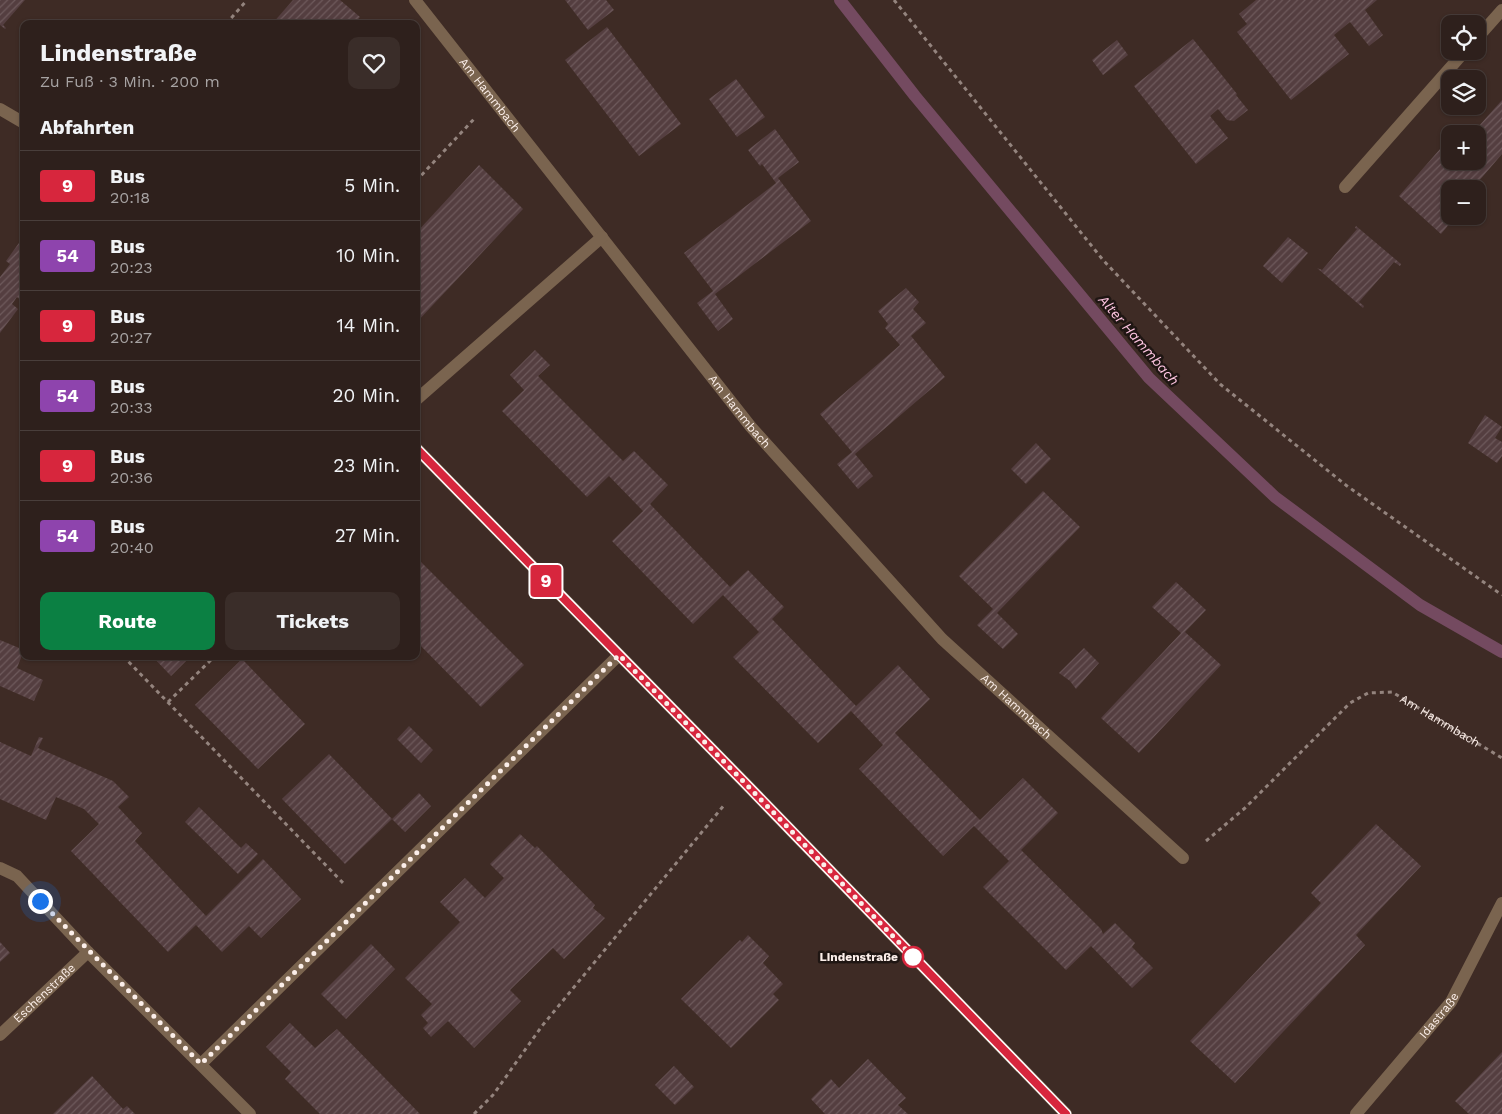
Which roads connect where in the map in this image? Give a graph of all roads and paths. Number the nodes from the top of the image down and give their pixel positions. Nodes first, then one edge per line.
1 (247, 0) edge
2 (415, 0) edge
3 (894, 0) edge
4 (1502, 10) edge
5 (230, 20) edge
6 (1486, 28) edge
7 (1457, 60) edge
8 (0, 109) edge
9 (20, 121) edge
10 (460, 134) dead end
11 (420, 177) edge
12 (1345, 187) dead end
13 (602, 237) junction
14 (420, 396) edge
15 (420, 452) edge
16 (1502, 595) edge
17 (619, 655) junction
18 (127, 660) edge
19 (211, 660) edge
20 (168, 702) junction
21 (1502, 758) edge
22 (743, 781) junction
23 (1183, 858) joint
24 (0, 868) edge
25 (1502, 904) edge
26 (365, 905) junction
27 (88, 952) junction
28 (0, 1035) edge
29 (201, 1064) junction
30 (250, 1114) edge
31 (474, 1114) edge
32 (1066, 1114) edge
33 (1356, 1114) edge

1 - 5 path
2 - 13 street, Am Hammbach
3 - 16 path
4 - 6 street
7 - 12 street
8 - 9 street
10 - 11 path
13 - 14 street
13 - 23 street, Am Hammbach
15 - 17 street
17 - 22 street
17 - 26 street
18 - 20 path
19 - 20 path
20 - 26 path
21 - 23 path, Am Hammbach
22 - 31 path
22 - 32 street
24 - 27 street
25 - 33 street, Idastraße
26 - 29 street
27 - 28 street, Eschenstraße
27 - 29 street
29 - 30 street

